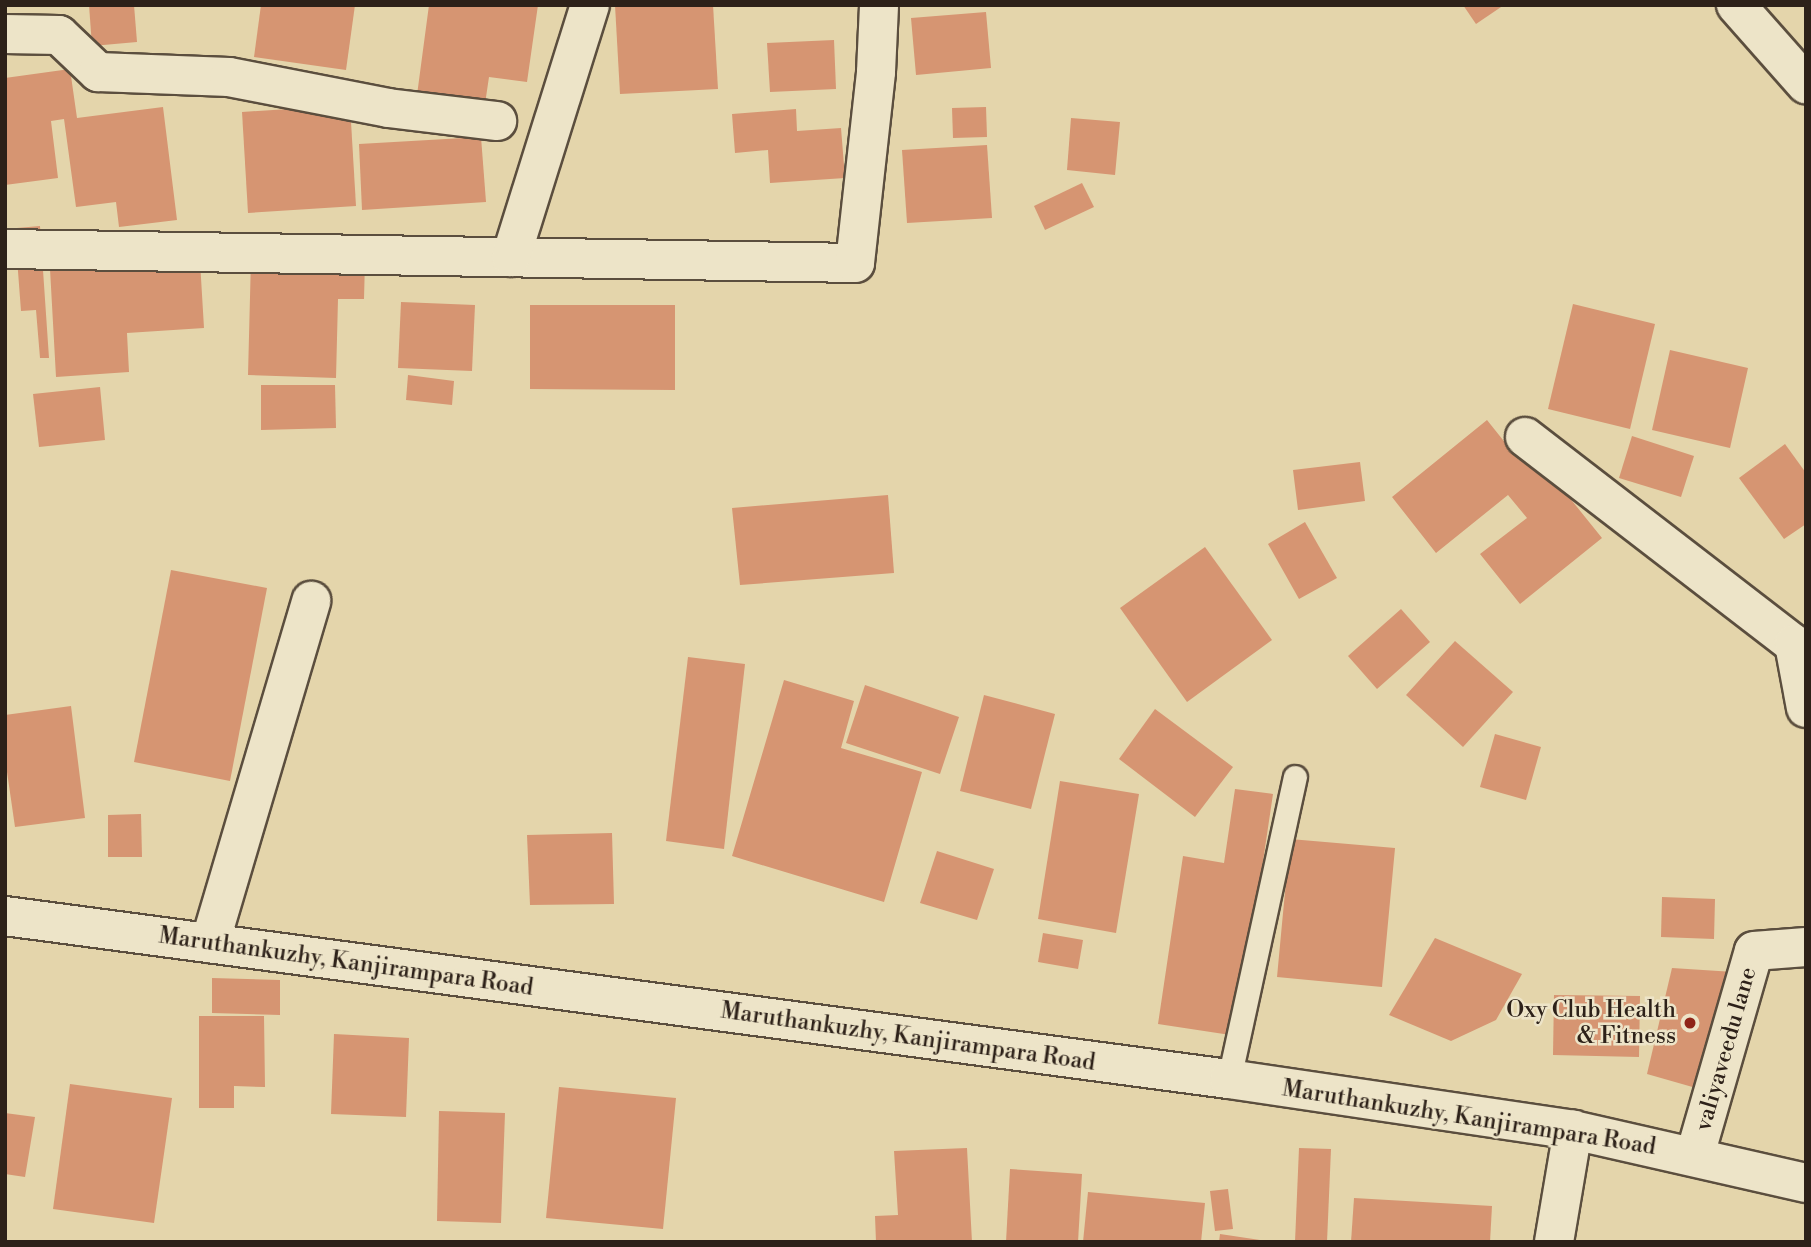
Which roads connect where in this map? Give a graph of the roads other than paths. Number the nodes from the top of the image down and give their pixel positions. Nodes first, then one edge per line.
1 (590, 5) edge
2 (879, 5) edge
3 (1736, 5) edge
4 (5, 34) edge
5 (1806, 84) edge
6 (498, 121) dead end
7 (5, 249) edge
8 (511, 257) junction
9 (1525, 437) dead end
10 (311, 601) dead end
11 (1806, 708) edge
12 (1295, 777) dead end
13 (5, 916) edge
14 (210, 943) junction
15 (1806, 947) edge
16 (1229, 1079) junction
17 (1573, 1130) junction
18 (1695, 1156) junction
19 (1806, 1183) edge
20 (1554, 1242) edge

1 - 8 street
2 - 8 street
3 - 5 street
4 - 6 street
7 - 8 street
9 - 11 street
10 - 14 street
12 - 16 lane
13 - 14 street, Maruthankuzhy, Kanjirampara Road
14 - 16 street, Maruthankuzhy, Kanjirampara Road
15 - 18 street, valiyaveedu lane
16 - 17 street, Maruthankuzhy, Kanjirampara Road
17 - 18 street, Maruthankuzhy, Kanjirampara Road
17 - 20 street
18 - 19 street, Maruthankuzhy, Kanjirampara Road

